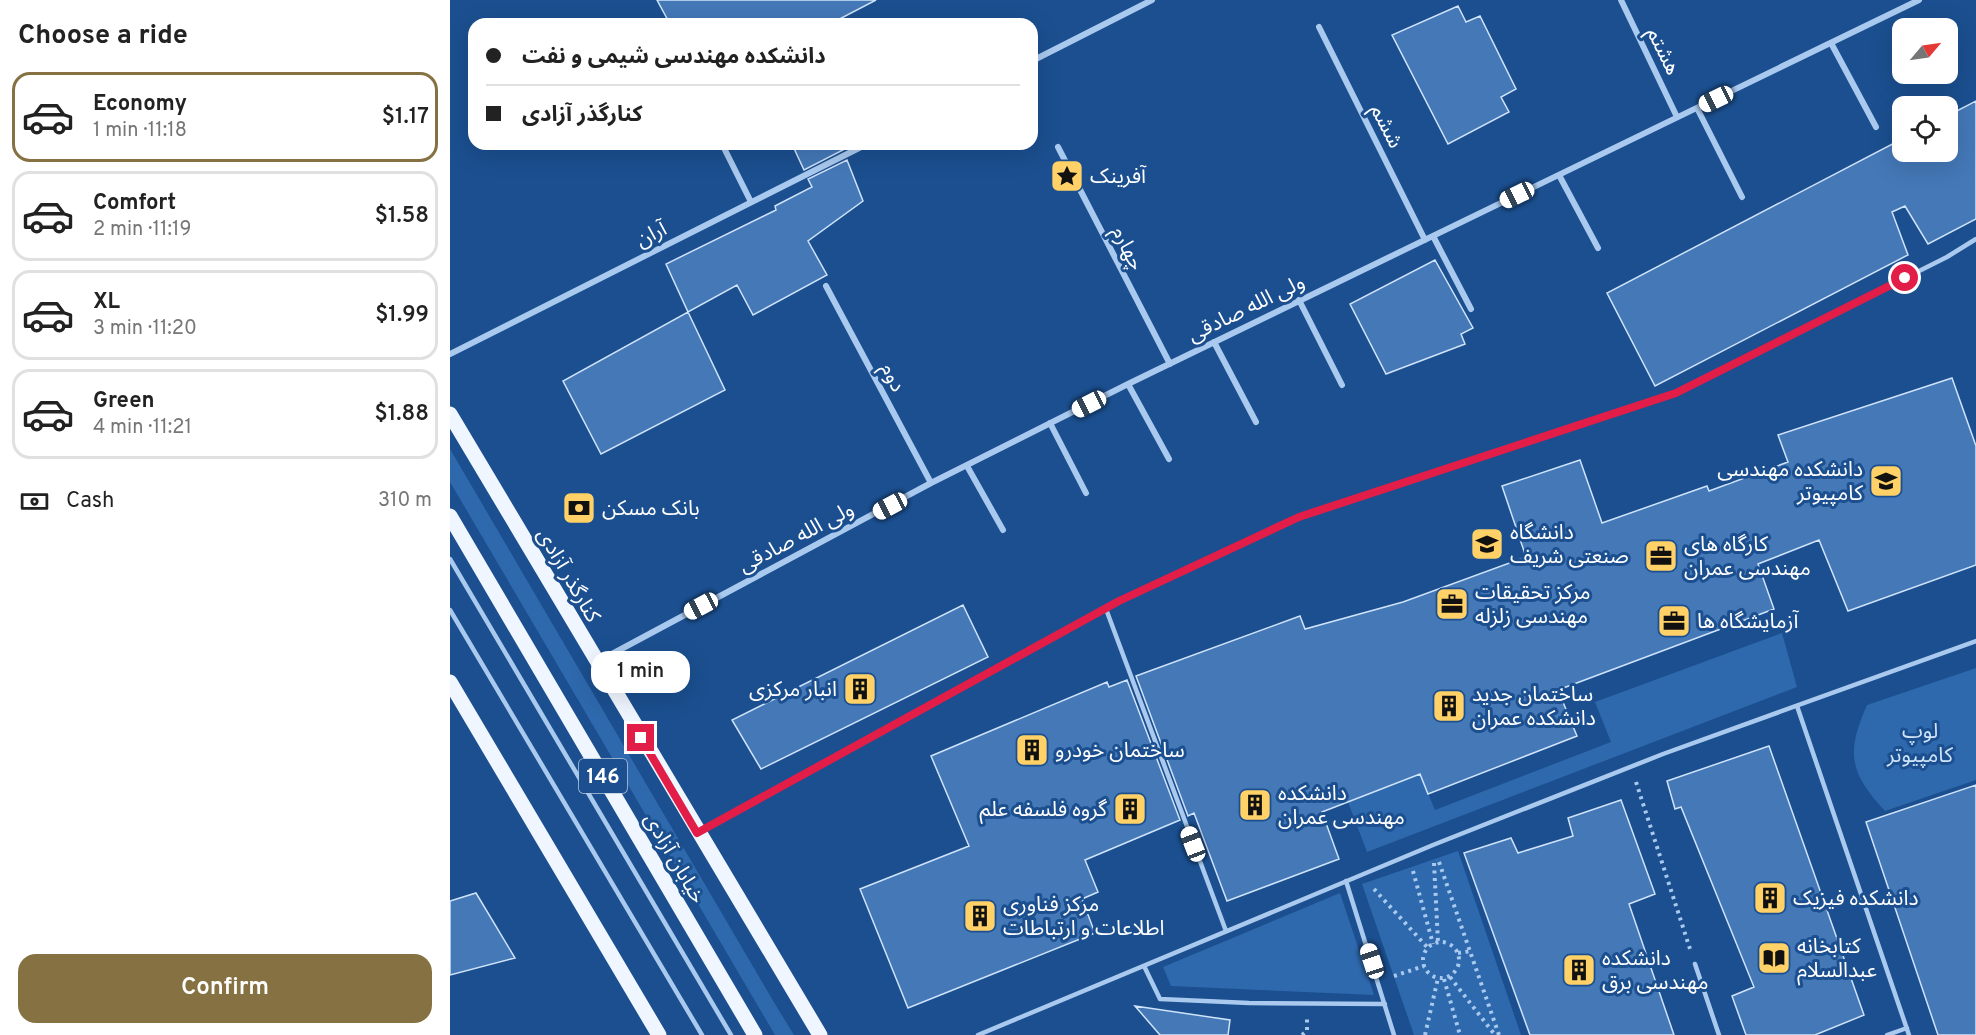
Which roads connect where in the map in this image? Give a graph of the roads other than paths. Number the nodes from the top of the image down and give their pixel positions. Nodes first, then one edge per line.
1 (1152, 0) edge
2 (1621, 0) edge
3 (1919, 0) edge
4 (1319, 27) dead end
5 (1831, 43) junction
6 (1038, 58) edge
7 (1697, 108) junction
8 (1677, 117) junction
9 (1876, 127) dead end
10 (1058, 147) dead end
11 (725, 150) edge
12 (855, 150) edge
13 (1559, 175) junction
14 (1742, 197) dead end
15 (751, 202) junction
16 (1433, 236) junction
17 (1976, 239) edge
18 (1425, 240) junction
19 (1598, 248) dead end
20 (826, 286) dead end
21 (1299, 300) junction
22 (1471, 309) dead end
23 (1214, 342) junction
24 (450, 354) edge
25 (1170, 364) junction
26 (1128, 384) junction
27 (1342, 385) dead end
28 (450, 414) edge
29 (1256, 422) dead end
30 (1050, 423) junction
31 (1168, 459) dead end
32 (967, 466) junction
33 (932, 483) junction
34 (1086, 493) dead end
35 (450, 516) edge
36 (1002, 530) dead end
37 (450, 559) edge
38 (1106, 609) junction
39 (450, 610) edge
40 (1976, 641) edge
41 (596, 662) junction
42 (450, 682) edge
43 (1797, 706) junction
44 (697, 833) junction
45 (1346, 881) junction
46 (1226, 931) junction
47 (1695, 964) road end
48 (1144, 966) junction
49 (1385, 1004) junction
50 (1907, 1028) junction
51 (659, 1035) edge
52 (702, 1035) edge
53 (731, 1035) edge
54 (755, 1035) edge
55 (820, 1035) edge
56 (978, 1035) edge
57 (1394, 1035) edge
58 (1719, 1035) edge
59 (1887, 1035) edge
60 (1909, 1035) edge

1 - 6 street
2 - 8 street, هشتم
3 - 5 street, ولی الله صادقی
4 - 18 street, ششم
5 - 7 street, ولی الله صادقی
5 - 9 street
7 - 8 street, ولی الله صادقی
7 - 14 street
8 - 13 street, ولی الله صادقی
10 - 25 street, چهارم
11 - 15 street
12 - 15 street, آران
13 - 16 street, ولی الله صادقی
13 - 19 street
15 - 24 street, آران
16 - 18 street, ولی الله صادقی
16 - 22 street
17 - 38 lane
18 - 21 street, ولی الله صادقی
20 - 33 street, دوم
21 - 23 street, ولی الله صادقی
21 - 27 street
23 - 25 street, ولی الله صادقی
23 - 29 street
25 - 26 street, ولی الله صادقی
26 - 30 street, ولی الله صادقی
26 - 31 street
28 - 41 main road, کنارگذر آزادی
30 - 32 street, ولی الله صادقی
30 - 34 street
32 - 33 street, ولی الله صادقی
32 - 36 street
33 - 41 street, ولی الله صادقی
35 - 54 main road, خیابان آزادی / 146
37 - 53 lane
38 - 44 lane
38 - 46 lane
39 - 52 lane
40 - 43 lane
41 - 44 main road, کنارگذر آزادی
42 - 51 main road
43 - 45 lane
43 - 50 lane
44 - 55 main road, کنارگذر آزادی
45 - 46 lane
45 - 49 lane
46 - 48 lane
47 - 58 lane
48 - 49 lane
48 - 56 lane
49 - 57 lane
50 - 59 lane
50 - 60 lane

